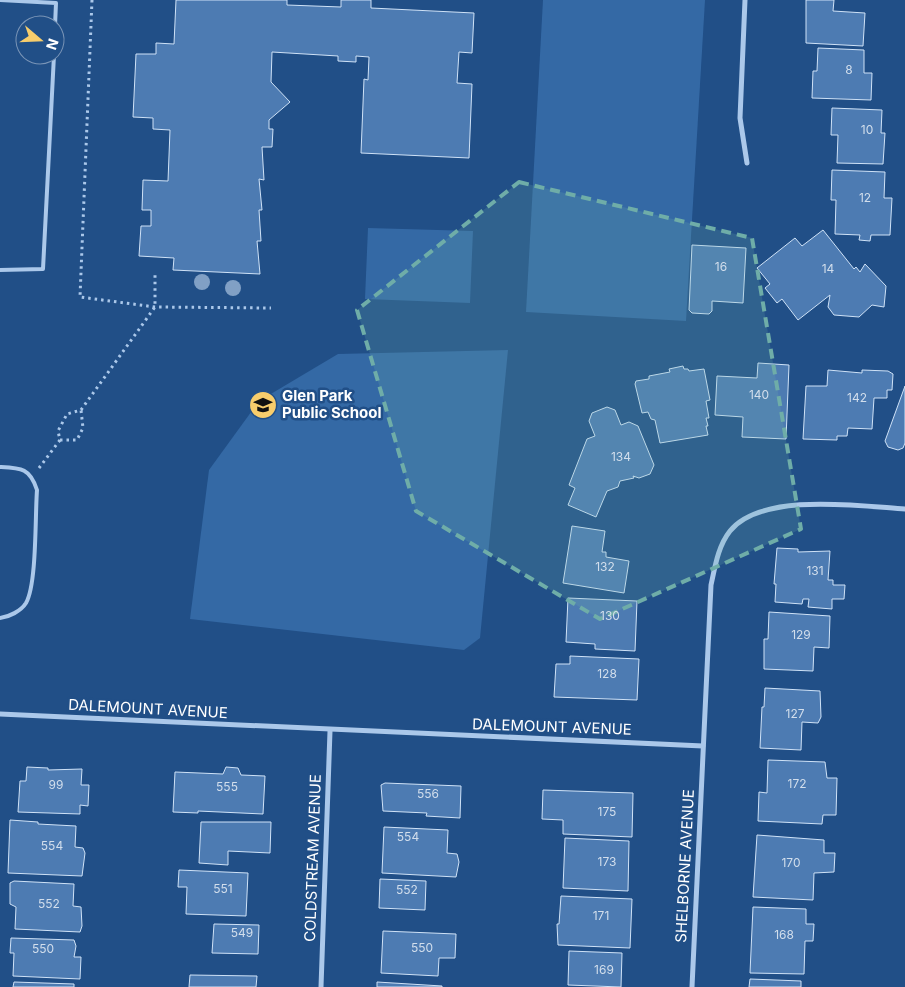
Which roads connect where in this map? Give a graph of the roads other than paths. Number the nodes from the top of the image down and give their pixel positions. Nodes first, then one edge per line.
1 (0, 0) edge
2 (745, 0) edge
3 (55, 15) edge
4 (53, 65) edge
5 (747, 163) dead end
6 (0, 270) edge
7 (0, 467) edge
8 (905, 509) edge
9 (0, 618) edge
10 (0, 714) edge
11 (330, 731) junction
12 (702, 746) junction
13 (321, 987) edge
14 (692, 987) edge

1 - 3 lane
2 - 5 street
4 - 6 lane
7 - 9 lane
8 - 12 street
10 - 11 street, DALEMOUNT AVENUE
11 - 12 street, DALEMOUNT AVENUE
11 - 13 street, COLDSTREAM AVENUE
12 - 14 street, SHELBORNE AVENUE

